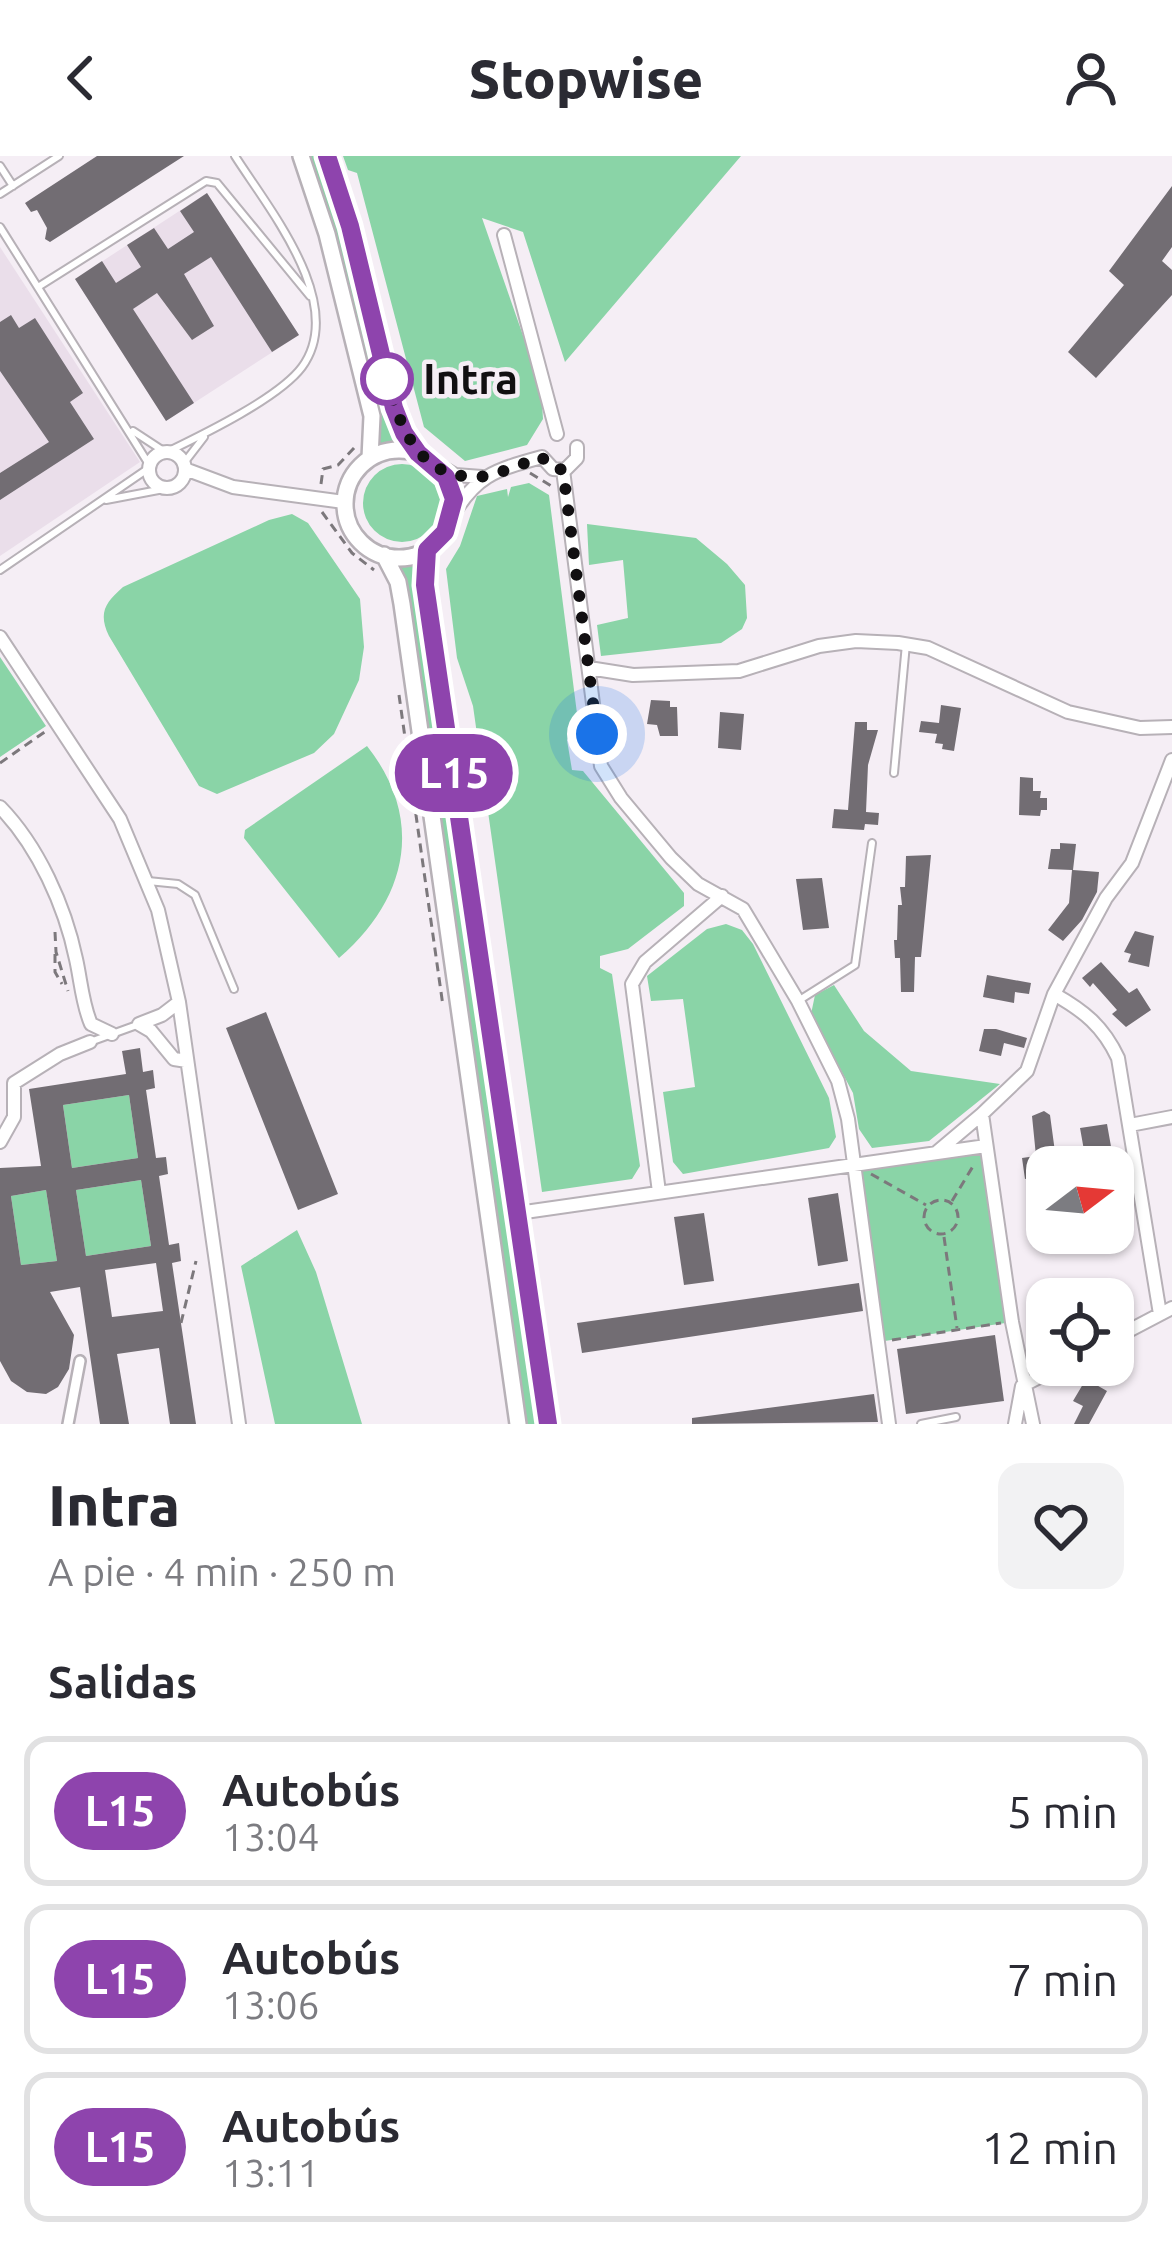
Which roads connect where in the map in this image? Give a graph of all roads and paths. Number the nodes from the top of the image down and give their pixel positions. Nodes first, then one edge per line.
1 (59, 156) edge
2 (235, 156) edge
3 (301, 156) edge
4 (327, 156) edge
5 (0, 166) edge
6 (13, 186) junction
7 (0, 194) edge
8 (0, 227) edge
9 (504, 235) dead end
10 (38, 286) junction
11 (312, 298) junction
12 (130, 429) junction
13 (207, 434) junction
14 (359, 434) dead end
15 (557, 434) junction
16 (166, 452) junction
17 (418, 453) junction
18 (542, 457) junction
19 (370, 458) junction
20 (438, 465) junction
21 (150, 466) junction
22 (184, 466) junction
23 (563, 470) junction
24 (512, 471) junction
25 (482, 477) junction
26 (233, 487) junction
27 (170, 488) junction
28 (565, 488) junction
29 (102, 501) junction
30 (321, 501) junction
31 (344, 502) junction
32 (453, 522) junction
33 (431, 553) junction
34 (384, 555) junction
35 (0, 570) edge
36 (378, 576) dead end
37 (0, 637) edge
38 (906, 644) junction
39 (590, 668) junction
40 (399, 692) dead end
41 (58, 724) junction
42 (1172, 727) edge
43 (1172, 760) edge
44 (0, 763) edge
45 (894, 773) dead end
46 (0, 807) edge
47 (872, 843) dead end
48 (148, 881) junction
49 (722, 896) junction
50 (56, 952) dead end
51 (64, 986) dead end
52 (234, 989) dead end
53 (1054, 994) junction
54 (798, 1000) junction
55 (179, 1002) junction
56 (443, 1009) dead end
57 (139, 1024) junction
58 (112, 1034) junction
59 (90, 1042) joint
60 (164, 1044) junction
61 (188, 1061) junction
62 (982, 1114) junction
63 (1172, 1117) edge
64 (1130, 1125) junction
65 (0, 1142) edge
66 (986, 1146) junction
67 (936, 1152) junction
68 (852, 1163) junction
69 (659, 1192) junction
70 (951, 1203) junction
71 (927, 1206) junction
72 (518, 1213) junction
73 (944, 1234) junction
74 (196, 1261) dead end
75 (1166, 1311) edge
76 (1012, 1322) junction
77 (181, 1323) dead end
78 (1134, 1328) edge
79 (957, 1330) junction
80 (878, 1342) junction
81 (80, 1361) dead end
82 (1026, 1384) edge
83 (1022, 1386) junction
84 (956, 1418) dead end
85 (1024, 1422) edge
86 (68, 1424) edge
87 (239, 1424) edge
88 (518, 1424) edge
89 (548, 1424) edge
90 (889, 1424) edge
91 (921, 1424) edge

1 - 6 lane
2 - 11 lane
3 - 19 street
4 - 17 street
5 - 6 lane
6 - 7 lane
8 - 10 lane
9 - 15 street
10 - 11 lane
10 - 12 lane
11 - 13 lane
12 - 16 lane
12 - 21 lane
13 - 16 lane
13 - 22 lane
14 - 30 path
15 - 18 street
15 - 23 street
16 - 21 street
16 - 22 street
17 - 19 street
17 - 20 street
18 - 23 street
18 - 24 street
19 - 31 street
20 - 25 street
20 - 32 street
21 - 27 street
21 - 29 lane
22 - 26 street
22 - 27 street
23 - 28 street
24 - 25 street
24 - 28 path
25 - 32 street
26 - 27 street
26 - 30 street
27 - 29 lane
28 - 39 street
29 - 35 lane
30 - 31 street
30 - 36 path
31 - 34 street
32 - 33 street
32 - 33 path
33 - 34 street
33 - 72 street
34 - 88 street
37 - 41 street
38 - 39 street
38 - 42 street
38 - 45 lane
39 - 49 street
40 - 56 path
41 - 44 path
41 - 48 street
43 - 53 street
46 - 58 street
47 - 54 lane
48 - 52 lane
48 - 55 street
49 - 54 street
49 - 69 street
50 - 51 path
53 - 62 street
53 - 64 street
54 - 68 street
55 - 57 street
55 - 60 street
55 - 61 street
57 - 58 lane
57 - 60 street
58 - 59 lane
59 - 65 street
60 - 61 street
61 - 87 street
62 - 66 street
62 - 67 street
63 - 64 street
64 - 75 street
66 - 67 street
66 - 70 path
66 - 76 street
67 - 68 street
68 - 69 street
68 - 71 path
68 - 80 street
69 - 72 street
70 - 71 path
70 - 73 path
71 - 73 path
72 - 89 street
73 - 79 path
74 - 77 path
75 - 78 street
76 - 79 path
76 - 83 street
79 - 80 path
80 - 90 street
81 - 86 street
82 - 83 street
83 - 85 street
84 - 91 lane

